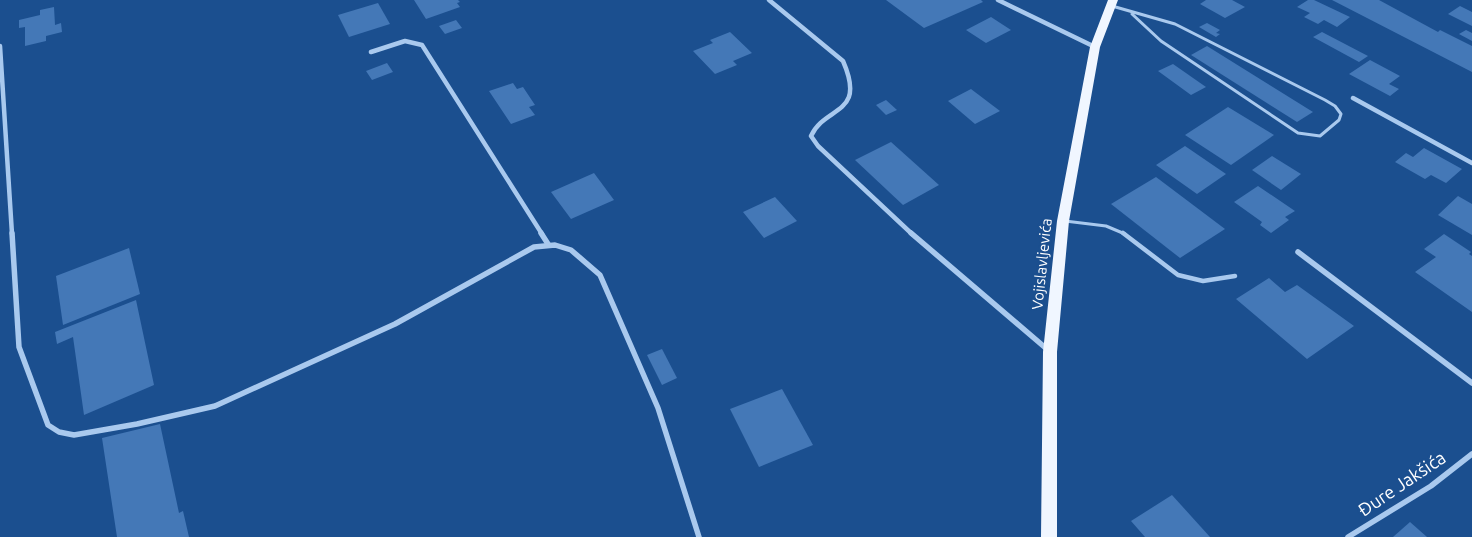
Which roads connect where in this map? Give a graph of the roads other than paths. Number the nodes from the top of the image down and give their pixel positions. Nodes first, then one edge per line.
1 (769, 0) edge
2 (998, 0) edge
3 (1112, 3) edge
4 (1132, 14) junction
5 (0, 46) edge
6 (1095, 46) junction
7 (371, 52) dead end
8 (1354, 98) dead end
9 (1472, 163) edge
10 (1063, 220) junction
11 (548, 244) junction
12 (1298, 252) dead end
13 (1235, 276) dead end
14 (1050, 352) junction
15 (1472, 382) edge
16 (1472, 454) edge
17 (699, 537) edge
18 (1050, 537) edge
19 (1348, 537) edge

1 - 14 street
2 - 6 street
3 - 4 lane
3 - 6 main road, Vojislavljevića
4 - 4 lane
5 - 11 street
6 - 10 main road, Vojislavljevića
7 - 11 street
8 - 9 street
10 - 13 lane
10 - 14 main road, Vojislavljevića
11 - 17 street
12 - 15 street
14 - 18 main road, Vojislavljevića
16 - 19 street, Đure Jakšića

